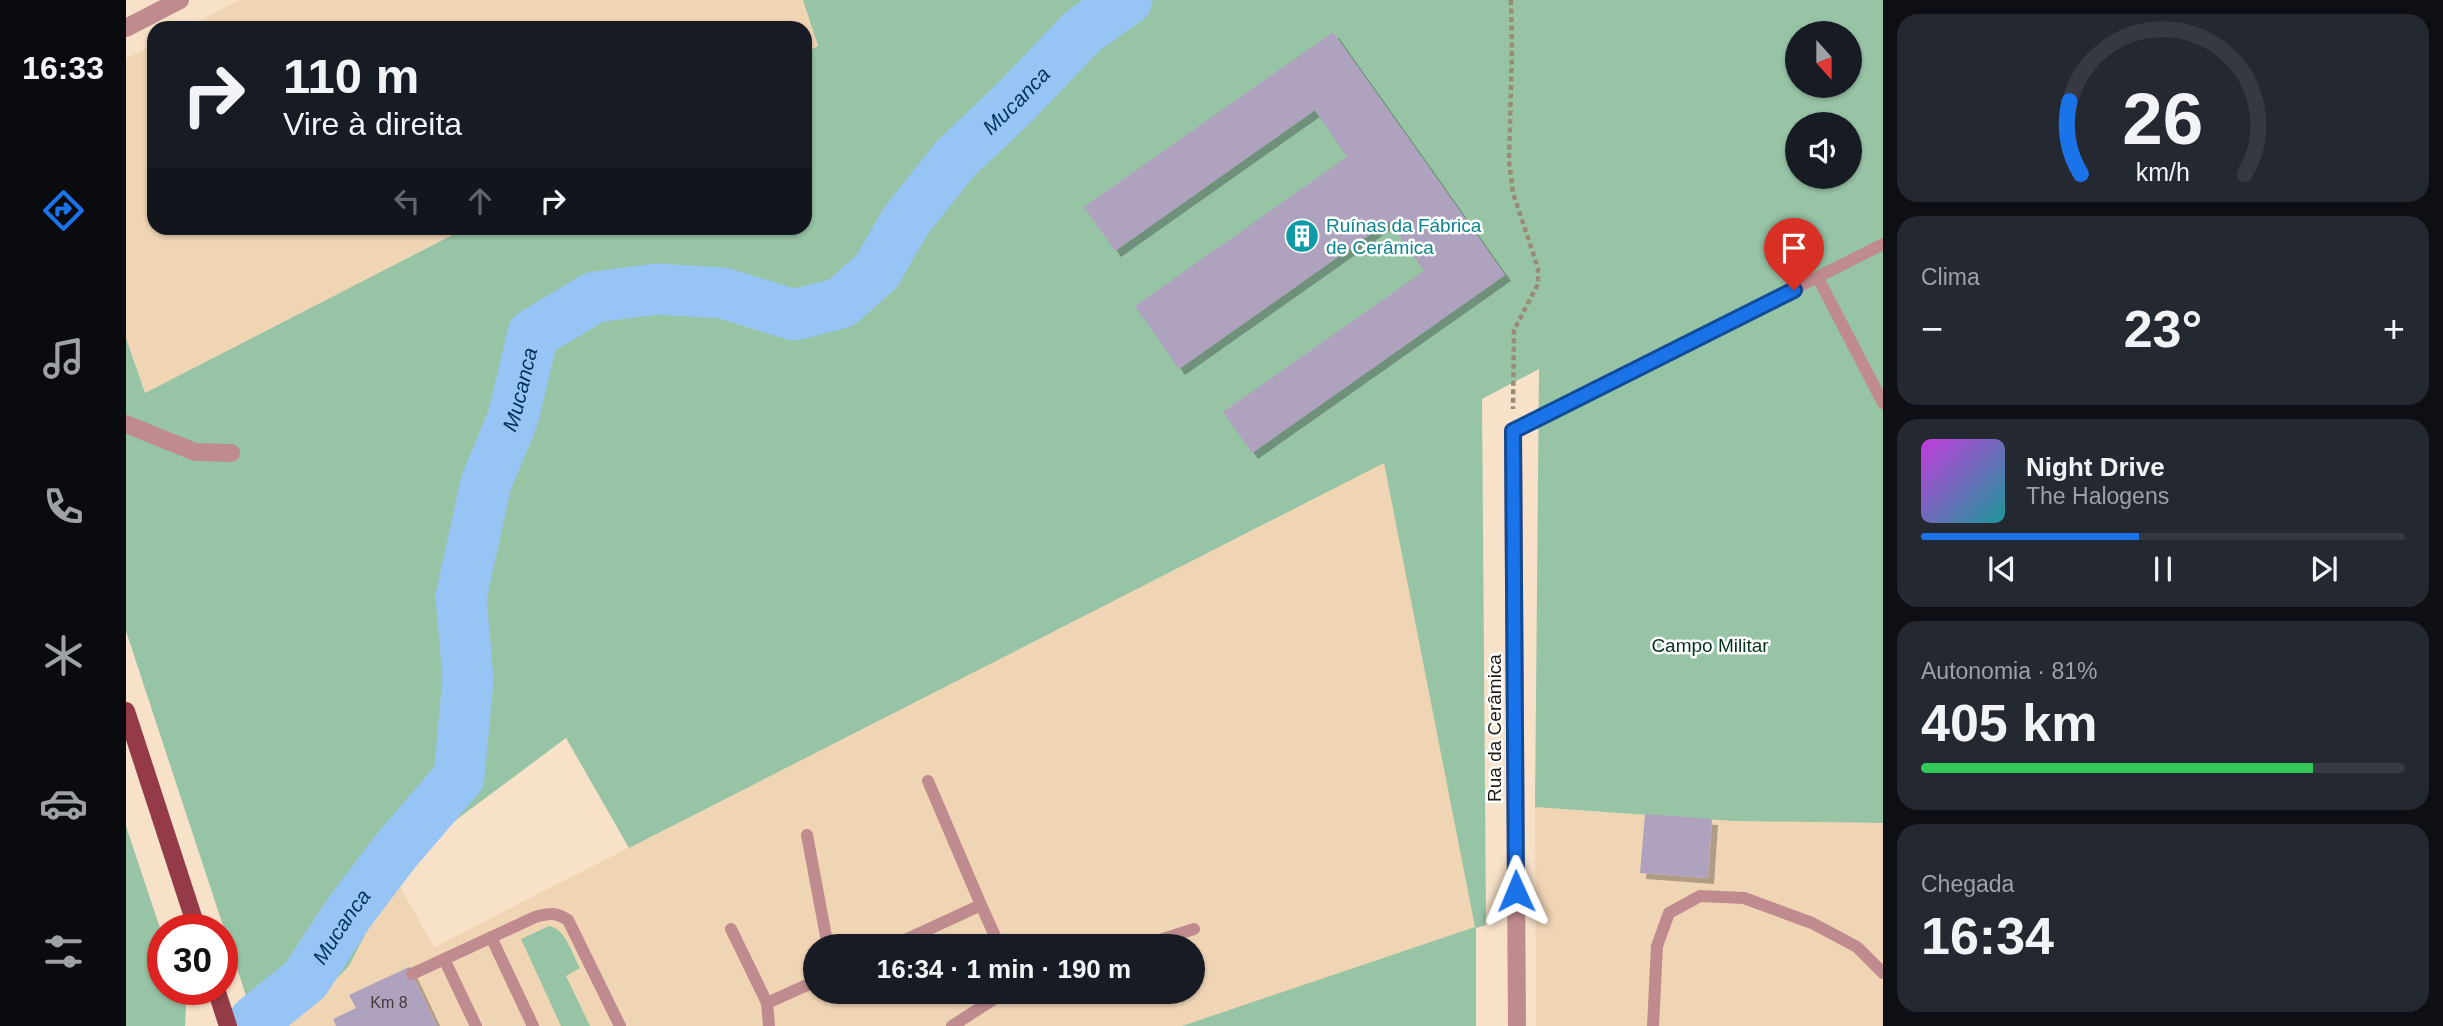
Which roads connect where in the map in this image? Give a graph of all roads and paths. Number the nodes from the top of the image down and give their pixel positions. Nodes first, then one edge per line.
1 (180, 0) edge
2 (1511, 0) edge
3 (126, 28) edge
4 (1883, 244) edge
5 (1818, 278) junction
6 (1883, 403) edge
7 (126, 424) edge
8 (1513, 431) junction
9 (231, 453) dead end
10 (126, 711) edge
11 (928, 781) dead end
12 (807, 835) dead end
13 (981, 905) junction
14 (192, 914) edge
15 (731, 929) dead end
16 (1194, 929) dead end
17 (826, 934) edge
18 (918, 934) edge
19 (994, 934) edge
20 (1178, 934) edge
21 (491, 937) junction
22 (444, 959) junction
23 (1883, 973) edge
24 (412, 974) dead end
25 (803, 987) edge
26 (767, 1003) junction
27 (986, 1004) edge
28 (222, 1005) edge
29 (229, 1026) edge
30 (476, 1026) edge
31 (533, 1026) edge
32 (620, 1026) edge
33 (769, 1026) edge
34 (952, 1026) edge
35 (1517, 1026) edge
36 (1653, 1026) edge

1 - 3 street
2 - 8 path
4 - 5 lane
5 - 6 lane
5 - 8 lane
7 - 9 street
8 - 35 street, Rua da Cerâmica
10 - 14 main road
11 - 13 lane
12 - 17 lane
13 - 18 lane
13 - 19 lane
15 - 26 lane
16 - 20 lane
21 - 22 lane
21 - 31 lane
21 - 32 lane
22 - 24 lane
22 - 30 lane
23 - 36 lane
25 - 26 lane
26 - 33 lane
27 - 34 lane
28 - 29 main road

